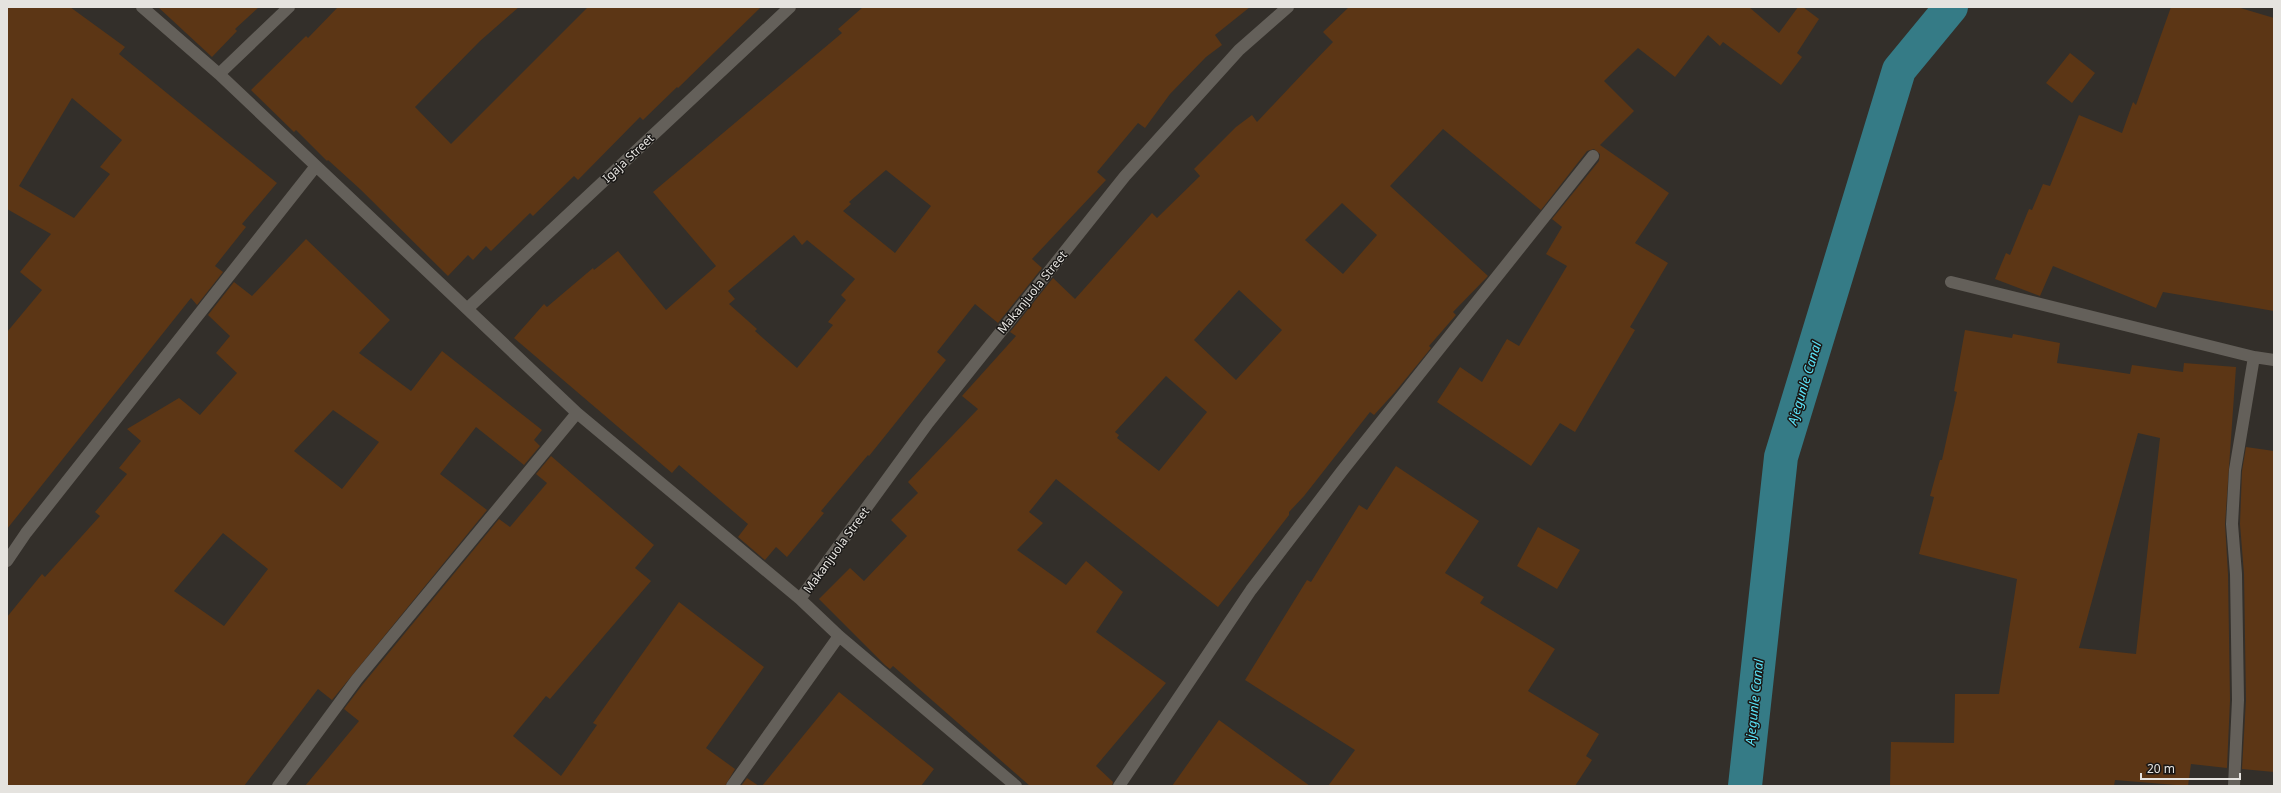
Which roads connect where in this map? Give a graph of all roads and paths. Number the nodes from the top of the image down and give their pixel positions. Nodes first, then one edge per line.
1 (142, 7) edge
2 (289, 7) edge
3 (790, 7) edge
4 (1288, 7) edge
5 (219, 74) junction
6 (1593, 156) dead end
7 (316, 166) junction
8 (1951, 282) dead end
9 (467, 309) junction
10 (2254, 358) junction
11 (2274, 360) edge
12 (577, 413) junction
13 (7, 561) edge
14 (800, 599) junction
15 (839, 636) junction
16 (278, 786) edge
17 (732, 786) edge
18 (1016, 786) edge
19 (1119, 786) edge
20 (2234, 786) edge

1 - 5 street
2 - 5 street
3 - 9 street, Igaja Street
4 - 14 street, Makanjuola Street
5 - 7 street
6 - 19 street
7 - 9 street
7 - 13 street
8 - 10 street
9 - 12 street
10 - 11 street
10 - 20 street
12 - 14 street
12 - 16 street
14 - 15 street
15 - 17 street
15 - 18 street

